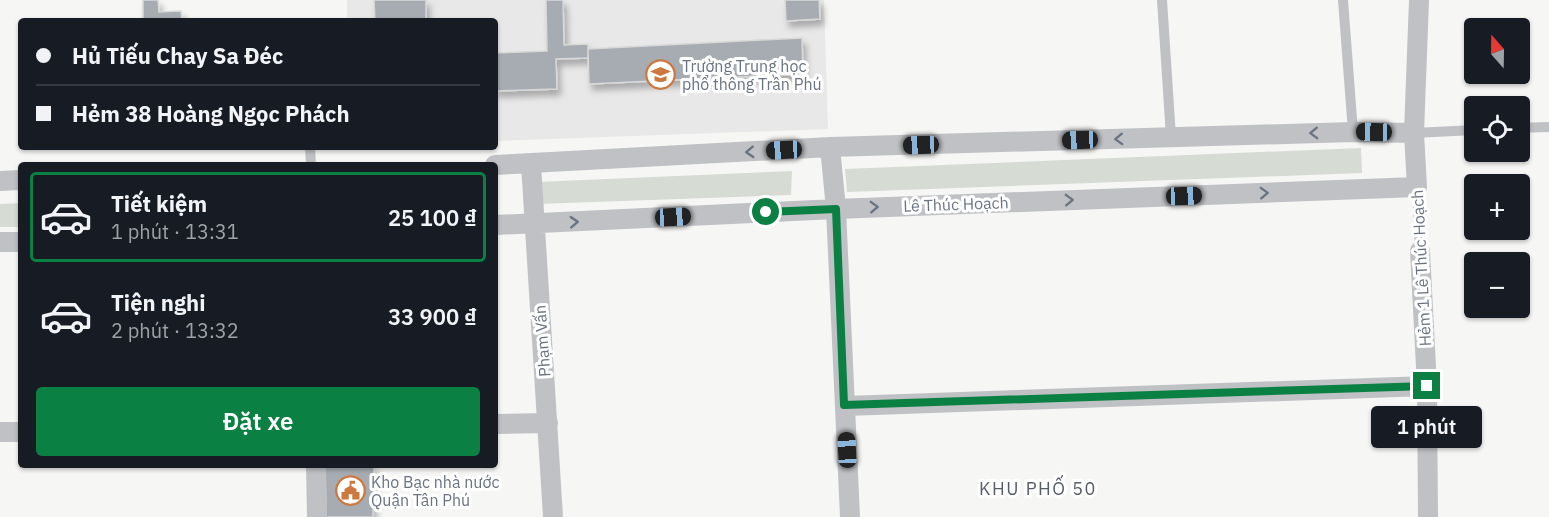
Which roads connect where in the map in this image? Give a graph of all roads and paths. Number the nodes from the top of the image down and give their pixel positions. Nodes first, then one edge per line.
1 (1162, 0) edge
2 (1343, 0) edge
3 (1419, 0) edge
4 (1549, 127) edge
5 (1530, 128) edge
6 (1464, 130) edge
7 (1353, 132) junction
8 (1414, 133) junction
9 (1171, 138) junction
10 (830, 147) junction
11 (531, 164) junction
12 (498, 165) edge
13 (18, 180) edge
14 (0, 181) edge
15 (1417, 188) junction
16 (836, 209) junction
17 (534, 224) junction
18 (498, 225) edge
19 (0, 242) edge
20 (18, 242) edge
21 (1420, 252) joint
22 (1427, 386) junction
23 (844, 405) junction
24 (548, 423) junction
25 (498, 424) edge
26 (0, 432) edge
27 (18, 432) edge
28 (316, 468) edge
29 (317, 517) edge
30 (554, 517) edge
31 (850, 517) edge
32 (1428, 517) edge

1 - 9 lane
2 - 7 lane
3 - 8 street, Hẻm 1 Lê Thúc Hoạch
4 - 5 lane
6 - 8 lane
7 - 8 street
7 -> 9 street
8 - 15 street, Hẻm 1 Lê Thúc Hoạch
9 -> 10 street
10 -> 11 street
10 - 16 street
11 - 12 street
11 - 17 street, Phạm Vấn
13 - 14 street
16 -> 15 street, Lê Thúc Hoạch
15 - 21 lane, Hẻm 1 Lê Thúc Hoạch
17 -> 16 street, Lê Thúc Hoạch
16 - 23 street
17 - 18 street, Lê Thúc Hoạch
17 - 24 street, Phạm Vấn
19 - 20 street
21 - 22 street, Hẻm 1 Lê Thúc Hoạch
22 - 23 street
22 - 32 street, Hẻm 1 Lê Thúc Hoạch
23 - 31 street
24 - 25 street
24 - 30 street, Phạm Vấn
26 - 27 street
28 - 29 street

